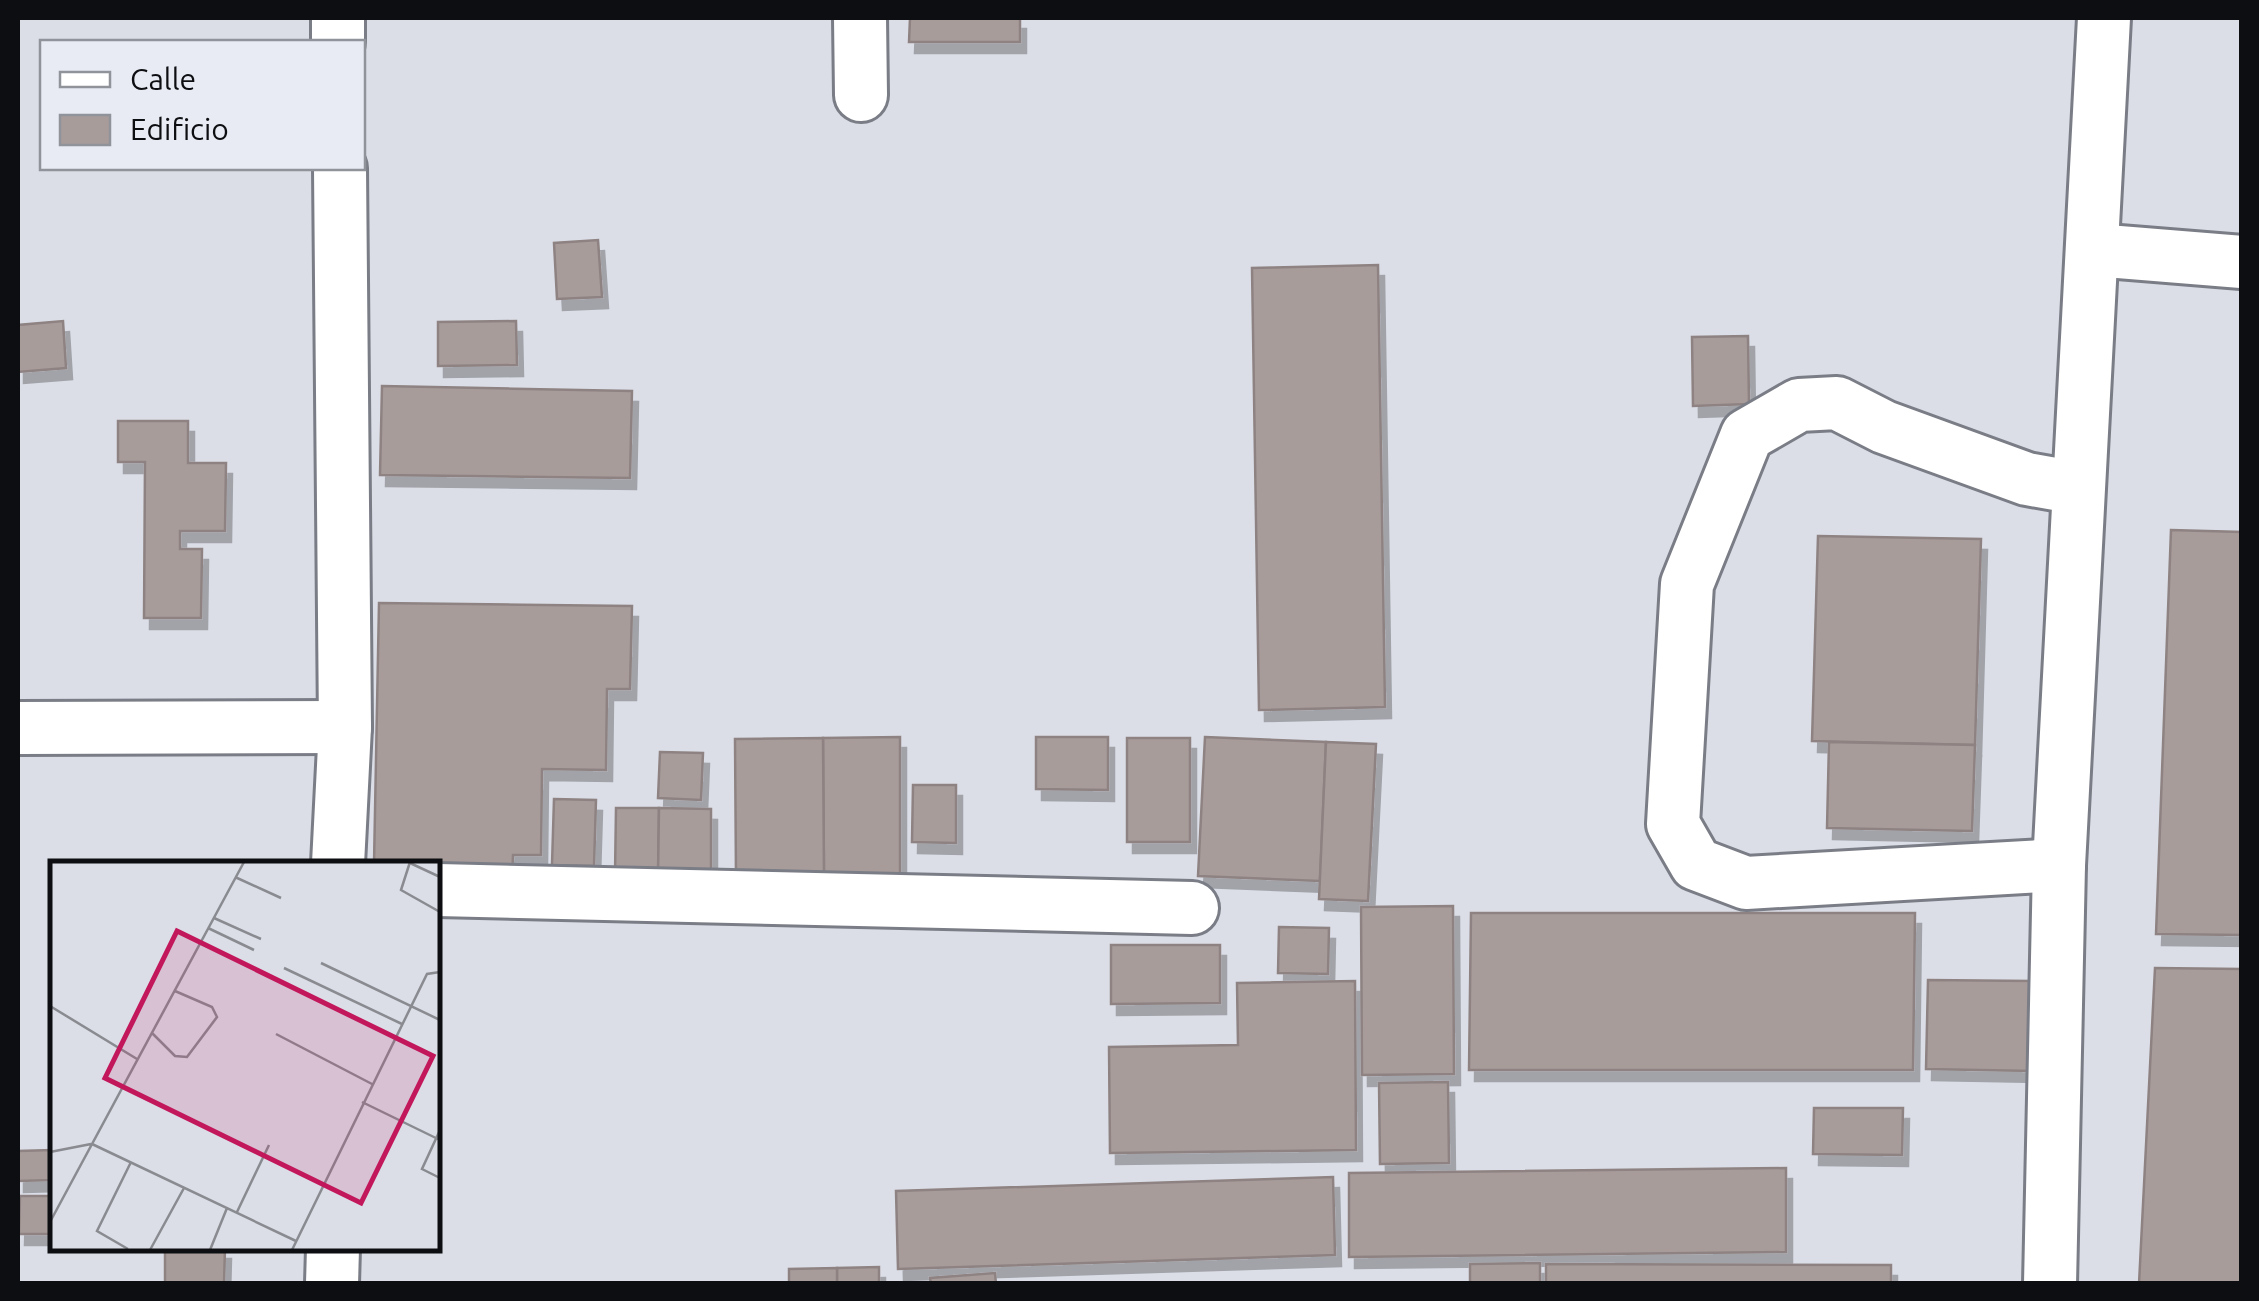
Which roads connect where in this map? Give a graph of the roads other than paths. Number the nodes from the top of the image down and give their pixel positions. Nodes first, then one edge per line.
1 (860, 18) edge
2 (2104, 18) edge
3 (860, 95) dead end
4 (340, 170) edge
5 (2094, 250) junction
6 (2242, 262) edge
7 (2078, 488) junction
8 (344, 727) junction
9 (18, 728) edge
10 (338, 861) edge
11 (2059, 865) junction
12 (440, 890) edge
13 (1192, 908) dead end
14 (333, 1251) edge
15 (332, 1284) edge
16 (2050, 1284) edge

1 - 3 street
2 - 5 street
4 - 8 street
5 - 6 street
5 - 7 street
7 - 11 street
7 - 11 street
8 - 9 street
8 - 10 street
11 - 16 street
12 - 13 street
14 - 15 street

